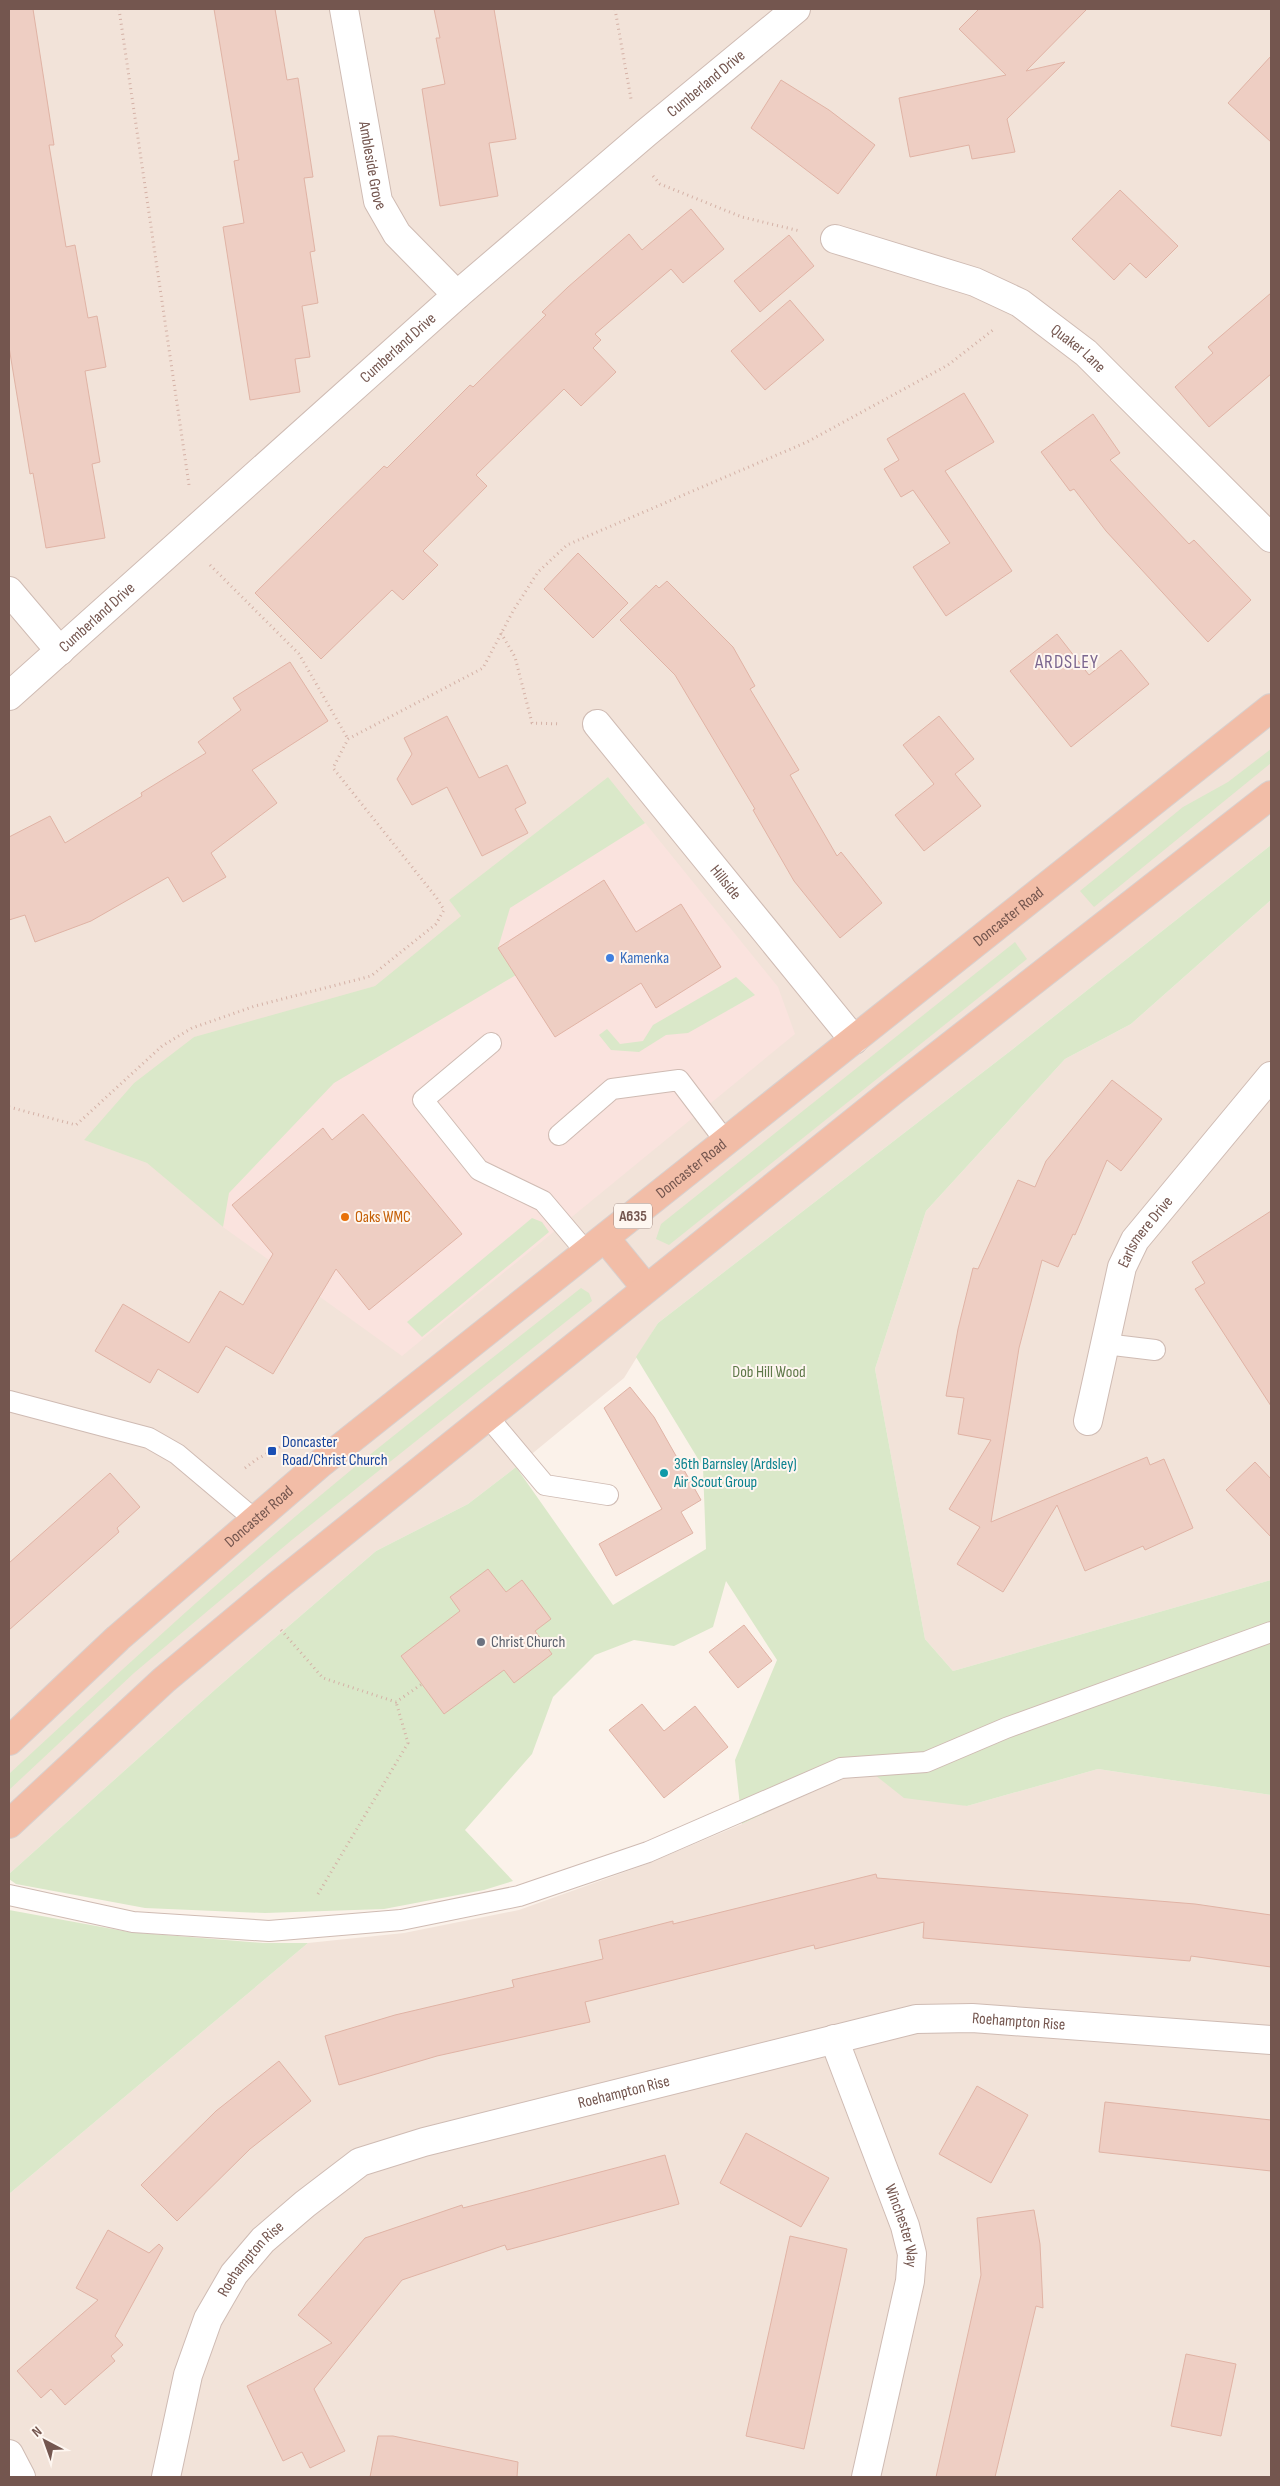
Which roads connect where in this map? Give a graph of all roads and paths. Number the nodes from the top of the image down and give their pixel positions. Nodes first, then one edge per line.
1 (119, 9) edge
2 (344, 9) edge
3 (615, 9) edge
4 (796, 9) edge
5 (637, 142) junction
6 (835, 239) joint
7 (457, 295) junction
8 (1020, 303) junction
9 (206, 520) junction
10 (1271, 538) edge
11 (184, 540) junction
12 (9, 591) edge
13 (501, 633) junction
14 (60, 651) junction
15 (9, 696) edge
16 (1271, 708) edge
17 (597, 724) joint
18 (348, 739) junction
19 (1271, 795) edge
20 (854, 1040) junction
21 (491, 1043) dead end
22 (1270, 1080) edge
23 (9, 1107) edge
24 (560, 1135) dead end
25 (726, 1142) junction
26 (596, 1246) junction
27 (646, 1288) junction
28 (1105, 1344) junction
29 (1155, 1350) dead end
30 (9, 1401) edge
31 (488, 1417) junction
32 (1088, 1421) dead end
33 (608, 1495) dead end
34 (254, 1519) junction
35 (1271, 1632) edge
36 (287, 1637) dead end
37 (422, 1684) dead end
38 (396, 1702) junction
39 (9, 1741) edge
40 (9, 1824) edge
41 (9, 1895) edge
42 (316, 1926) junction
43 (834, 2039) junction
44 (1271, 2040) edge
45 (9, 2454) edge
46 (21, 2477) edge
47 (166, 2477) edge
48 (866, 2477) edge

1 - 9 path
2 - 7 street, Ambleside Grove
3 - 5 path
4 - 5 street, Cumberland Drive
5 - 6 path
5 - 7 street, Cumberland Drive
6 - 8 street, Quaker Lane
7 - 9 street, Cumberland Drive
8 - 10 street, Quaker Lane
8 - 13 path
9 - 11 street, Cumberland Drive
11 - 14 street, Cumberland Drive
11 - 18 path
12 - 14 street
13 - 17 path
13 - 18 path
14 - 15 street, Cumberland Drive
16 - 20 highway, Doncaster Road / A635
17 - 20 street, Hillside
18 - 23 path
19 - 27 highway
20 - 25 highway, Doncaster Road / A635
21 - 26 lane
22 - 28 street, Earlsmere Drive
24 - 25 lane
25 - 26 highway, Doncaster Road / A635
26 - 27 highway
26 - 34 highway, Doncaster Road / A635
27 - 31 highway
28 - 29 lane
28 - 32 street, Earlsmere Drive
30 - 34 lane
31 - 33 lane
31 - 40 highway
34 - 39 highway, Doncaster Road / A635
35 - 42 lane
36 - 38 path
37 - 38 path
38 - 42 path
41 - 42 lane
43 - 44 street, Roehampton Rise
43 - 47 street, Roehampton Rise
43 - 48 street, Winchester Way
45 - 46 street

